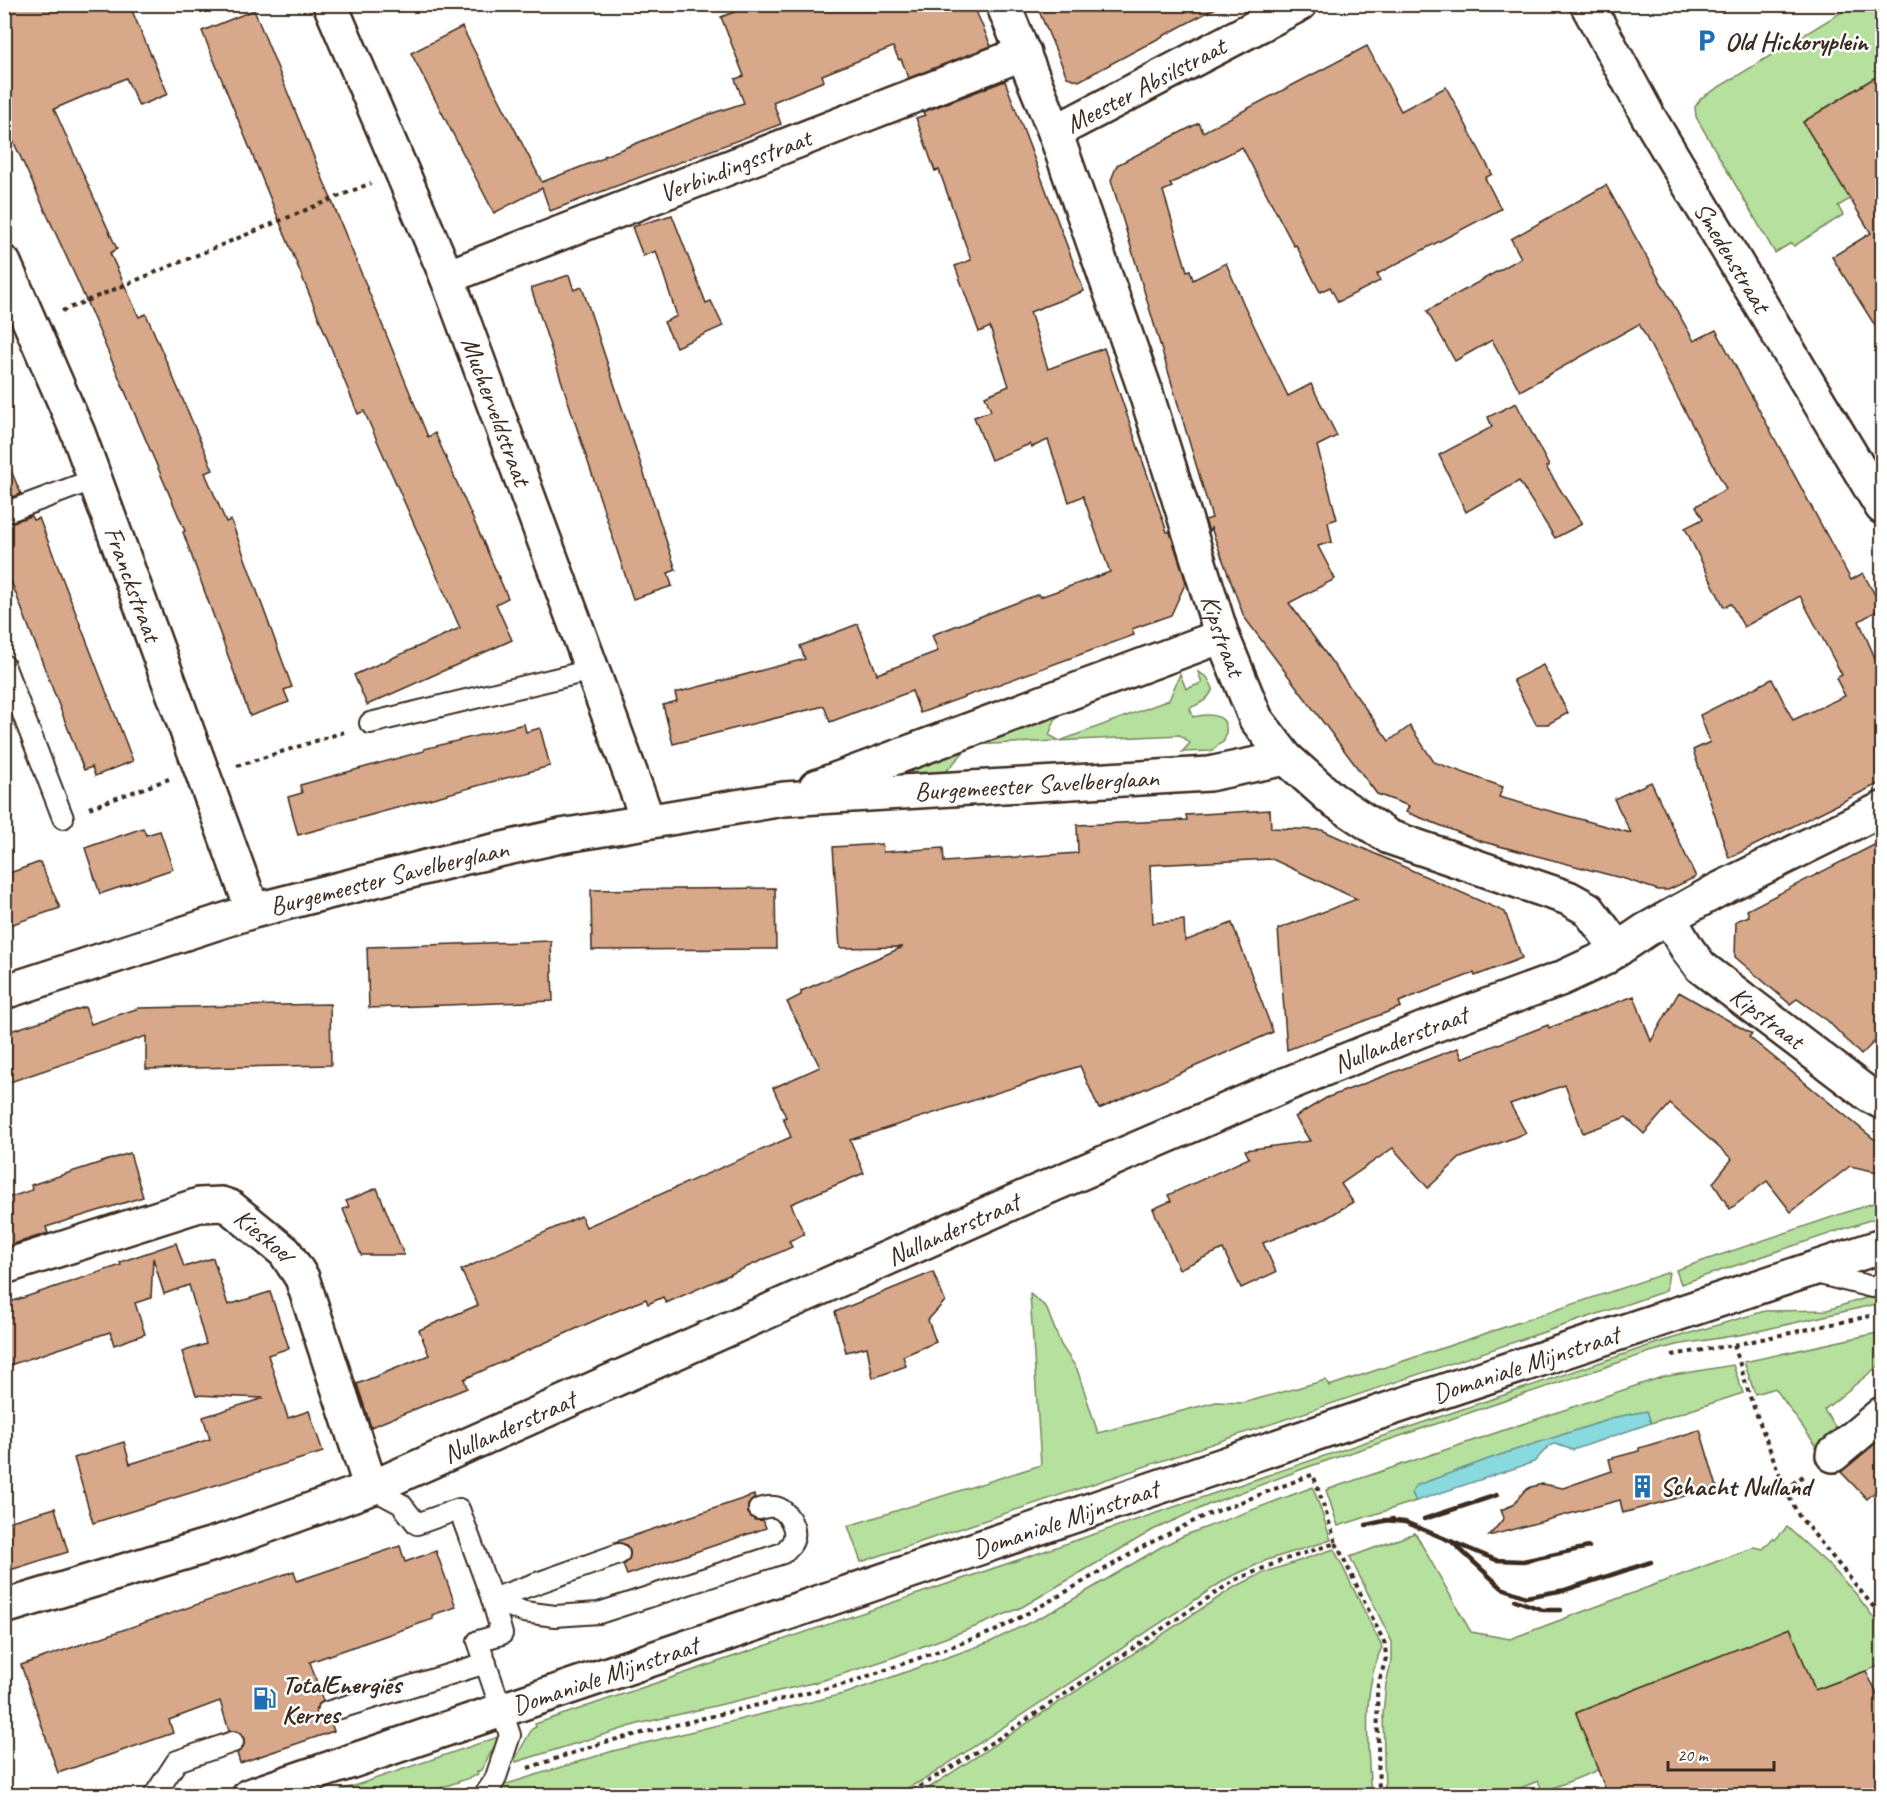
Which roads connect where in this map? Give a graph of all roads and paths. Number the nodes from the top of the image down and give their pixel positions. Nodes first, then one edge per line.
1 (330, 4) edge
2 (1003, 4) edge
3 (1300, 4) edge
4 (1587, 4) edge
5 (1024, 53) junction
6 (1055, 132) junction
7 (401, 171) junction
8 (4, 263) edge
9 (447, 277) junction
10 (31, 325) junction
11 (95, 479) junction
12 (1882, 507) edge
13 (4, 513) edge
14 (1222, 636) junction
15 (4, 665) edge
16 (592, 670) junction
17 (370, 723) joint
18 (1286, 758) junction
19 (203, 772) junction
20 (784, 799) junction
21 (1882, 809) edge
22 (63, 818) joint
23 (648, 821) junction
24 (253, 911) junction
25 (1669, 918) junction
26 (1618, 948) junction
27 (4, 992) edge
28 (1882, 1102) edge
29 (1882, 1246) edge
30 (4, 1267) edge
31 (1806, 1271) junction
32 (1882, 1283) edge
33 (1874, 1315) dead end
34 (1882, 1414) edge
35 (1833, 1455) dead end
36 (371, 1488) junction
37 (759, 1509) dead end
38 (1336, 1543) junction
39 (619, 1554) dead end
40 (492, 1599) junction
41 (4, 1607) edge
42 (1882, 1617) edge
43 (486, 1663) junction
44 (502, 1711) junction
45 (327, 1712) dead end
46 (233, 1742) dead end
47 (490, 1788) edge
48 (154, 1796) edge
49 (249, 1796) edge
50 (904, 1796) edge
51 (1379, 1796) edge

1 - 7 street, Mucherveldstraat
2 - 5 street, Kipstraat
3 - 6 street, Meester Absilstraat
4 - 12 street, Smedenstraat
5 - 6 street, Kipstraat
5 - 9 street, Verbindingsstraat
6 - 14 street, Kipstraat
7 - 9 street, Mucherveldstraat
7 - 10 path
8 - 10 street, Franckstraat
9 - 16 street, Mucherveldstraat
10 - 11 street, Franckstraat
11 - 13 lane
11 - 19 street, Franckstraat
14 - 18 street, Kipstraat
14 - 20 street, Burgemeester Savelberglaan
15 - 22 lane
16 - 17 lane
16 - 23 street, Mucherveldstraat
17 - 19 path
18 - 20 street, Burgemeester Savelberglaan
18 - 26 street, Kipstraat
19 - 22 path
19 - 24 street, Franckstraat
20 - 23 street, Burgemeester Savelberglaan
21 - 25 street, Nullanderstraat
23 - 24 street, Burgemeester Savelberglaan
24 - 27 street, Burgemeester Savelberglaan
25 - 26 street, Nullanderstraat
25 - 28 street, Kipstraat
26 - 36 street, Nullanderstraat
29 - 31 street, Domaniale Mijnstraat
30 - 36 street, Kieskoel
31 - 32 lane
31 - 44 street, Domaniale Mijnstraat
33 - 42 path
34 - 35 street
36 - 40 lane
36 - 41 street, Nullanderstraat
37 - 40 lane
38 - 47 path
38 - 50 path
38 - 51 path
39 - 40 lane
40 - 43 lane
43 - 44 lane
43 - 45 lane
44 - 47 lane
44 - 49 street, Domaniale Mijnstraat
46 - 48 lane

